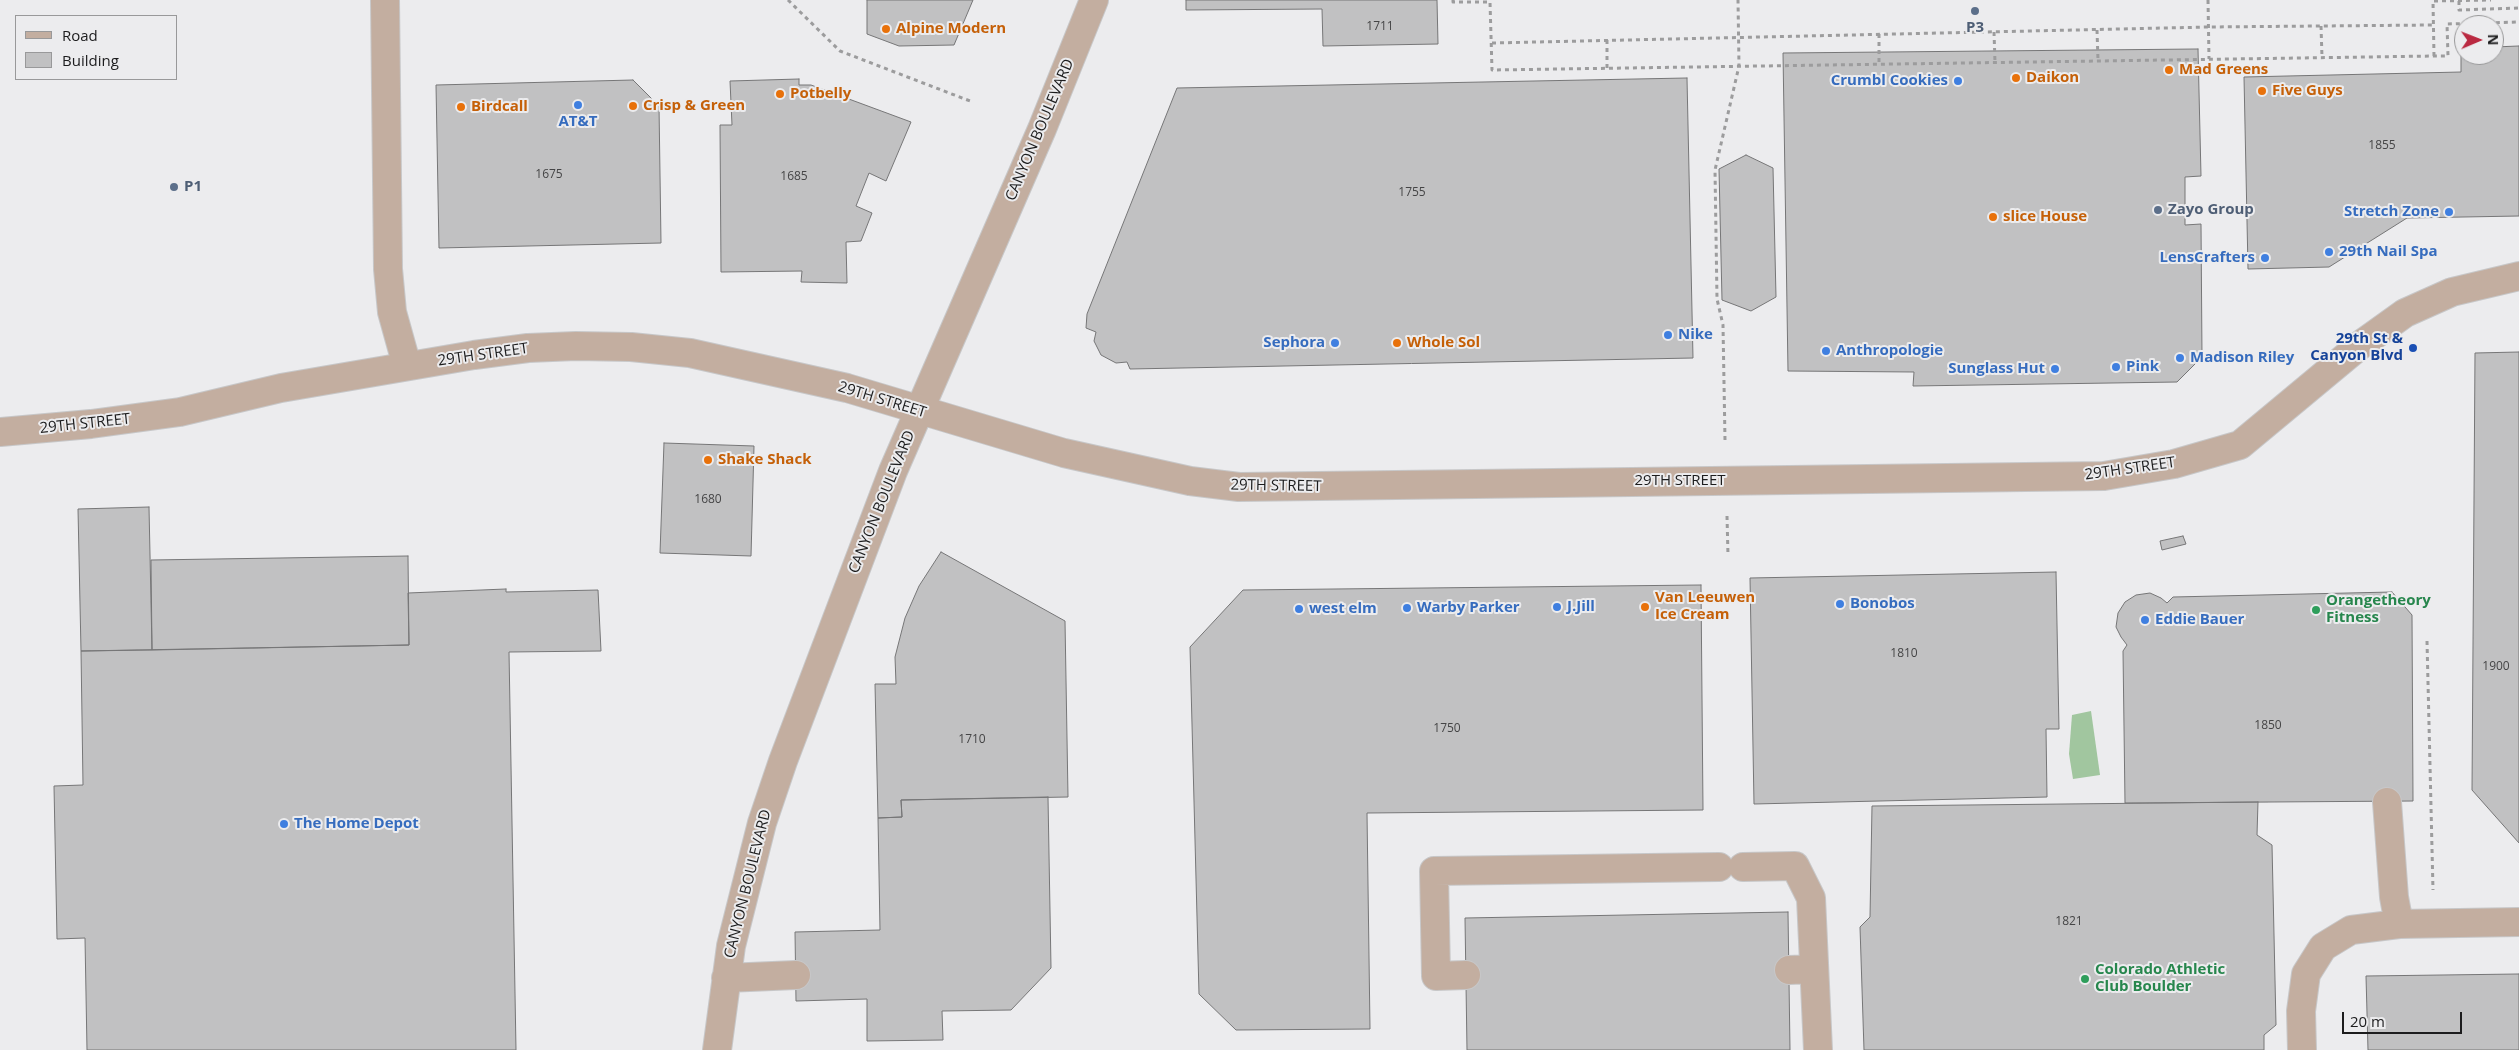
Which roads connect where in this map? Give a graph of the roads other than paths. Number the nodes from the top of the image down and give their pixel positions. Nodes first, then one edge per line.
1 (385, 0) edge
2 (1094, 0) edge
3 (2519, 276) edge
4 (406, 366) junction
5 (919, 411) junction
6 (0, 432) edge
7 (2387, 802) dead end
8 (2519, 922) edge
9 (2399, 924) junction
10 (796, 975) dead end
11 (1466, 975) dead end
12 (726, 978) junction
13 (722, 1022) junction
14 (716, 1050) edge
15 (727, 1050) edge
16 (1818, 1050) edge
17 (2302, 1050) edge

1 - 4 street
2 - 5 street, CANYON BOULEVARD
3 - 5 street, 29TH STREET
4 - 5 street, 29TH STREET
4 - 6 street, 29TH STREET
5 - 12 street, CANYON BOULEVARD
7 - 9 street
8 - 9 street
9 - 17 street
10 - 12 street
11 - 16 street
12 - 13 street, CANYON BOULEVARD
13 - 14 street, CANYON BOULEVARD
13 - 15 street, CANYON BOULEVARD

